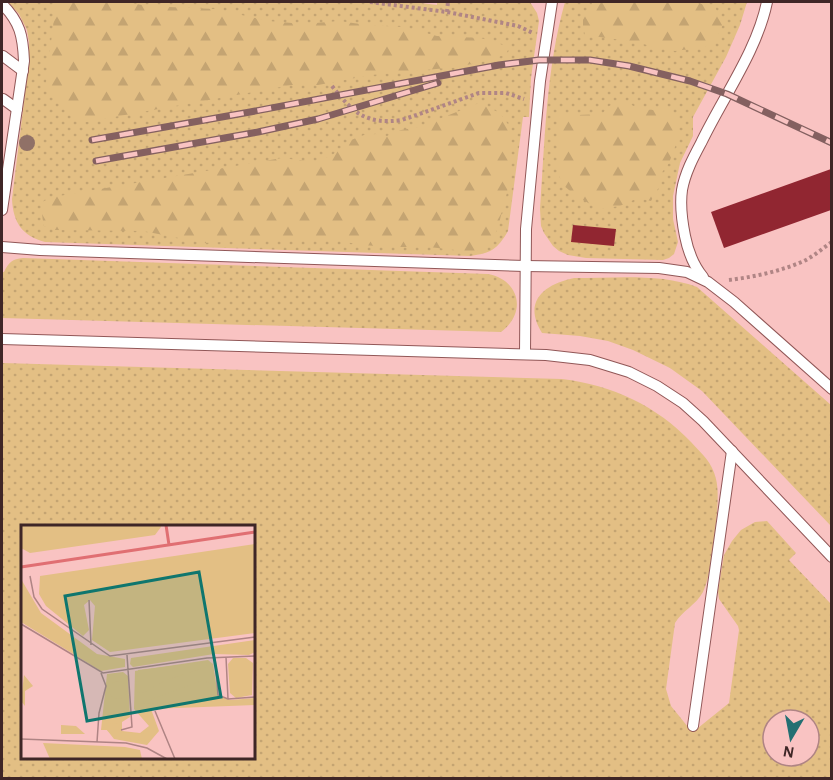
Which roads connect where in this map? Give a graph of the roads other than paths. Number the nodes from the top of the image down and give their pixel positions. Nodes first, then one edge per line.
1 (552, 2) edge
2 (767, 2) edge
3 (2, 4) edge
4 (3, 56) dead end
5 (22, 71) junction
6 (3, 99) dead end
7 (17, 109) junction
8 (6, 146) edge
9 (3, 189) edge
10 (2, 210) edge
11 (2, 247) edge
12 (525, 266) junction
13 (708, 282) junction
14 (2, 339) edge
15 (525, 354) junction
16 (831, 389) edge
17 (732, 451) junction
18 (831, 557) edge
19 (693, 726) dead end

1 - 12 lane
2 - 13 lane
3 - 5 lane
4 - 5 lane
5 - 7 lane
6 - 7 lane
7 - 8 lane
8 - 9 lane
9 - 10 lane
11 - 12 lane
12 - 13 lane
12 - 15 lane
13 - 16 lane
14 - 15 lane
15 - 17 lane
17 - 18 lane
17 - 19 lane

